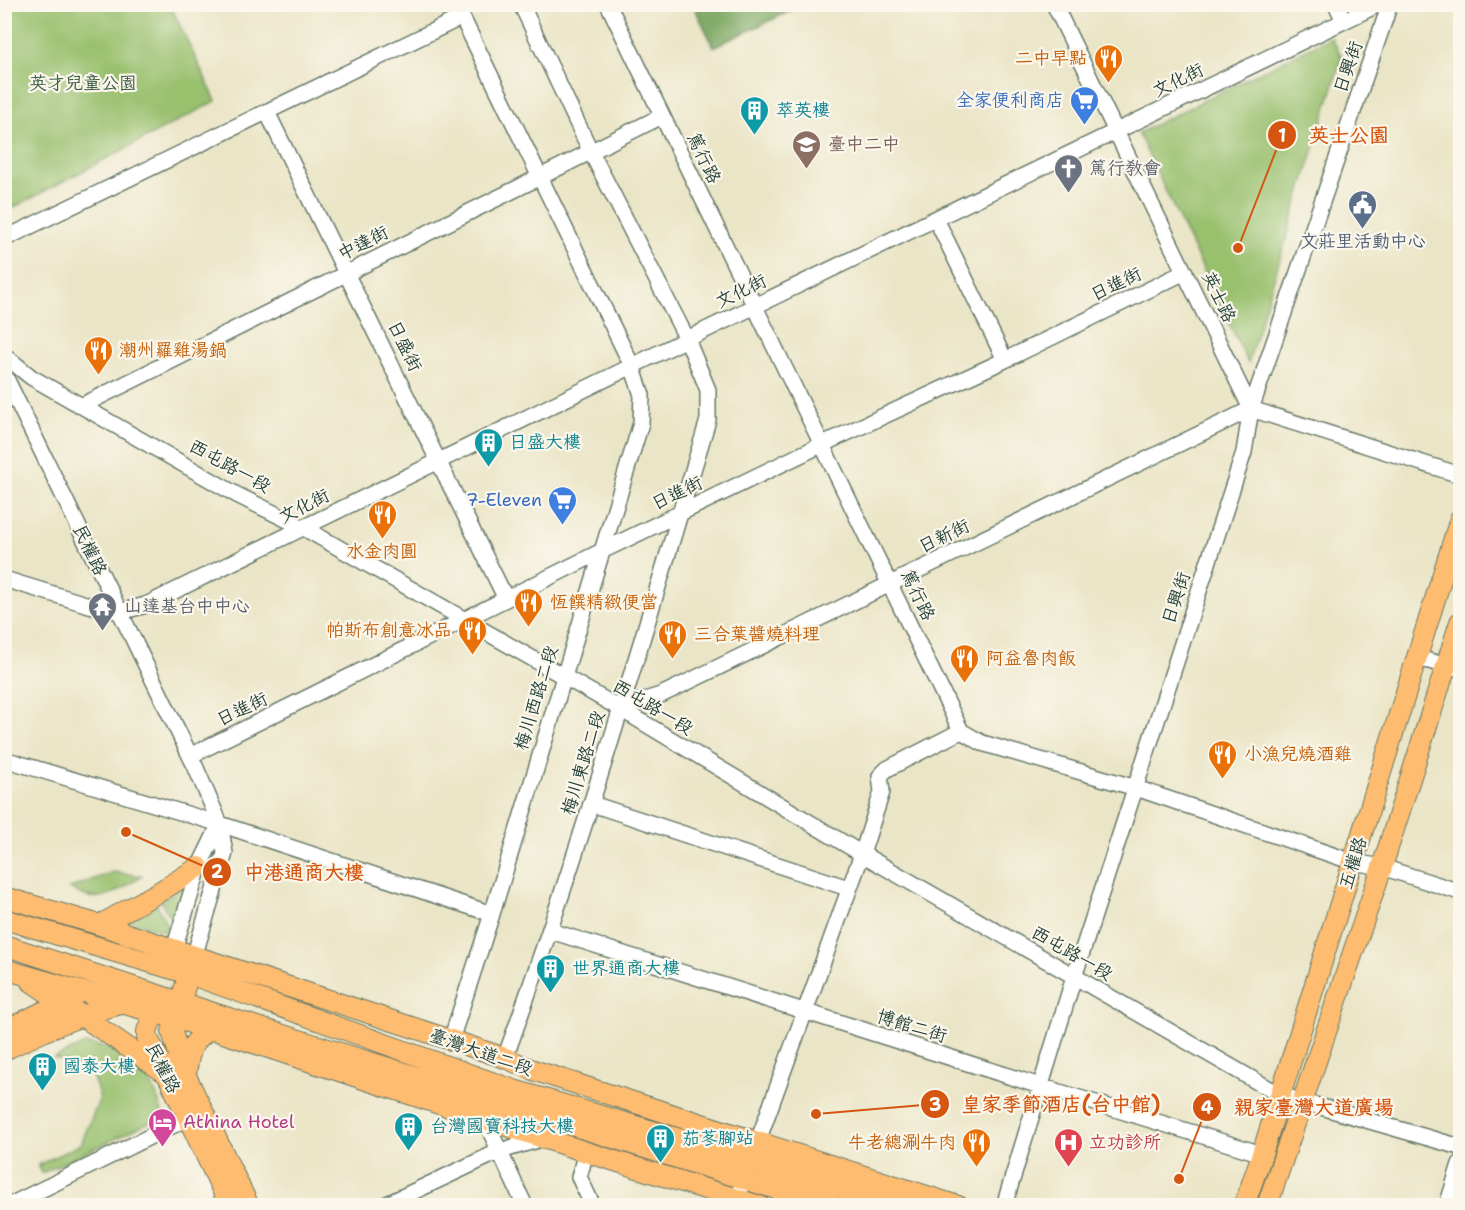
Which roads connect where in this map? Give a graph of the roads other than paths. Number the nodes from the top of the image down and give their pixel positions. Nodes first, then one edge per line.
1 (521, 4) edge
2 (608, 4) edge
3 (1054, 4) edge
4 (1336, 4) edge
5 (1378, 4) edge
6 (1390, 4) edge
7 (460, 11) edge
8 (1344, 21) junction
9 (267, 112) junction
10 (662, 116) junction
11 (1118, 132) junction
12 (591, 152) junction
13 (541, 176) junction
14 (936, 219) junction
15 (4, 239) edge
16 (1185, 272) junction
17 (347, 273) junction
18 (755, 307) junction
19 (687, 339) junction
20 (4, 356) edge
21 (1005, 360) junction
22 (632, 366) junction
23 (4, 374) edge
24 (83, 405) junction
25 (1251, 409) junction
26 (823, 444) junction
27 (439, 460) junction
28 (1461, 476) edge
29 (680, 513) junction
30 (1461, 519) edge
31 (304, 528) junction
32 (604, 550) junction
33 (4, 579) edge
34 (890, 584) junction
35 (506, 599) junction
36 (120, 612) junction
37 (464, 620) junction
38 (1461, 622) edge
39 (1417, 658) junction
40 (1454, 667) edge
41 (563, 676) junction
42 (620, 708) junction
43 (961, 731) junction
44 (190, 756) junction
45 (4, 759) edge
46 (1136, 788) junction
47 (592, 804) junction
48 (220, 824) junction
49 (862, 854) junction
50 (1353, 862) junction
51 (199, 867) junction
52 (1382, 867) junction
53 (848, 888) junction
54 (1461, 891) edge
55 (4, 897) edge
56 (492, 914) junction
57 (4, 919) edge
58 (100, 925) junction
59 (551, 932) junction
60 (4, 945) edge
61 (172, 958) junction
62 (191, 965) junction
63 (11, 970) edge
64 (1074, 977) junction
65 (122, 983) junction
66 (92, 994) junction
67 (63, 1003) junction
68 (124, 1004) junction
69 (158, 1004) junction
70 (178, 1010) junction
71 (804, 1012) junction
72 (81, 1016) junction
73 (229, 1018) junction
74 (211, 1029) junction
75 (4, 1031) edge
76 (451, 1040) junction
77 (4, 1050) edge
78 (505, 1058) junction
79 (176, 1075) junction
80 (1040, 1086) junction
81 (1280, 1095) junction
82 (1302, 1101) junction
83 (188, 1118) junction
84 (485, 1119) junction
85 (544, 1138) junction
86 (1461, 1147) edge
87 (500, 1151) junction
88 (755, 1151) junction
89 (586, 1152) junction
90 (1262, 1154) junction
91 (1461, 1164) edge
92 (745, 1179) junction
93 (737, 1199) junction
94 (8, 1206) edge
95 (230, 1206) edge
96 (249, 1206) edge
97 (383, 1206) edge
98 (525, 1206) edge
99 (593, 1206) edge
100 (760, 1206) edge
101 (831, 1206) edge
102 (896, 1206) edge
103 (958, 1206) edge
104 (1004, 1206) edge
105 (1244, 1206) edge
106 (1267, 1206) edge
107 (1447, 1206) edge

1 - 12 street, 梅川東路二段
2 - 10 street, 篤行路
3 - 11 street, 英士路
4 - 8 street
5 - 8 street, 文化街
6 - 25 street, 日興街
7 - 9 street
7 - 13 street, 梅川西路二段
8 - 11 street, 文化街
9 - 15 street
9 - 17 street, 日盛街
10 - 12 street, 中達街
10 - 18 street, 篤行路
11 - 14 street, 文化街
11 - 16 street, 英士路
12 - 13 street, 中達街
12 - 19 street, 梅川東路二段
13 - 17 street, 中達街
13 - 22 street, 梅川西路二段
14 - 18 street, 文化街
14 - 21 street
16 - 21 street, 日進街
16 - 25 street, 英士路
17 - 24 street, 中達街
17 - 27 street, 日盛街
18 - 19 street, 文化街
18 - 26 street, 篤行路
19 - 22 street, 文化街
19 - 29 street, 梅川東路二段
20 - 24 street, 西屯路一段
21 - 26 street, 日進街
22 - 27 street, 文化街
22 - 32 street, 梅川西路二段
23 - 36 street, 民權路
24 - 31 street, 西屯路一段
25 - 28 street
25 - 34 street, 日新街
25 - 46 street, 日興街
26 - 29 street, 日進街
26 - 34 street, 篤行路
27 - 31 street, 文化街
27 - 35 street, 日盛街
29 - 32 street, 日進街
29 - 42 street, 梅川東路二段
30 - 39 main road, 五權路
31 - 36 street, 文化街
31 - 37 street, 西屯路一段
32 - 35 street, 日進街
32 - 41 street, 梅川西路二段
33 - 36 street
34 - 42 street, 日新街
34 - 43 street, 篤行路
35 - 37 street, 日進街
36 - 44 street, 民權路
37 - 41 street, 西屯路一段
37 - 44 street, 日進街
38 - 40 main road, 五權路
39 - 40 street
39 - 50 main road, 五權路
40 - 52 main road, 五權路
41 - 42 street, 西屯路一段
41 - 56 street, 梅川西路二段
42 - 47 street, 梅川東路二段
42 - 49 street, 西屯路一段
43 - 46 street
43 - 49 street
44 - 48 street, 民權路
45 - 48 street
46 - 50 street
46 - 64 street, 日興街
47 - 53 street
47 - 59 street, 梅川東路二段
48 - 51 street, 民權路
48 - 56 street
48 - 62 street, 民權路
49 - 53 street
49 - 64 street, 西屯路一段
50 - 52 street
50 - 81 main road, 五權路
51 - 58 main road
51 - 61 street, 民權路
52 - 54 street
52 - 82 main road, 五權路
53 - 71 street
55 - 58 main road, 臺灣大道二段
56 - 76 street, 梅川西路二段
57 - 61 main road, 臺灣大道二段
58 - 61 main road, 臺灣大道二段
59 - 71 street, 博館二街
59 - 78 street, 梅川東路二段
60 - 65 main road
61 - 62 main road, 臺灣大道二段
61 - 65 main road
61 - 69 main road, 民權路
62 - 70 main road, 民權路
62 - 76 main road, 臺灣大道二段
62 - 88 main road, 臺灣大道二段
63 - 66 main road
63 - 67 main road
64 - 80 street, 日興街
64 - 81 street, 西屯路一段
65 - 66 main road
65 - 69 main road
66 - 67 main road
66 - 68 main road
67 - 72 main road
67 - 75 main road
68 - 69 main road
68 - 72 main road
69 - 70 main road
69 - 79 main road, 民權路
70 - 73 main road
70 - 74 main road
70 - 79 main road, 民權路
71 - 80 street, 博館二街
71 - 88 street
72 - 77 main road
72 - 79 main road
73 - 74 main road
73 - 92 main road
74 - 79 main road
74 - 84 main road
76 - 78 main road, 臺灣大道二段
78 - 88 main road, 臺灣大道二段
79 - 83 main road, 民權路
79 - 96 main road, 民權路
80 - 90 street, 博館二街
80 - 104 street, 日興街
81 - 82 street, 西屯路一段
81 - 90 main road, 五權路
82 - 86 street, 西屯路一段
82 - 106 main road, 五權路
83 - 94 street
83 - 95 main road, 民權路
84 - 85 main road
84 - 87 street
85 - 87 street
85 - 89 main road
87 - 97 street
87 - 98 street
88 - 92 street
88 - 102 main road, 臺灣大道二段
88 - 103 main road, 臺灣大道二段
89 - 93 main road
89 - 99 street
90 - 105 main road, 五權路
91 - 107 street
92 - 93 street
92 - 101 main road
93 - 100 main road

